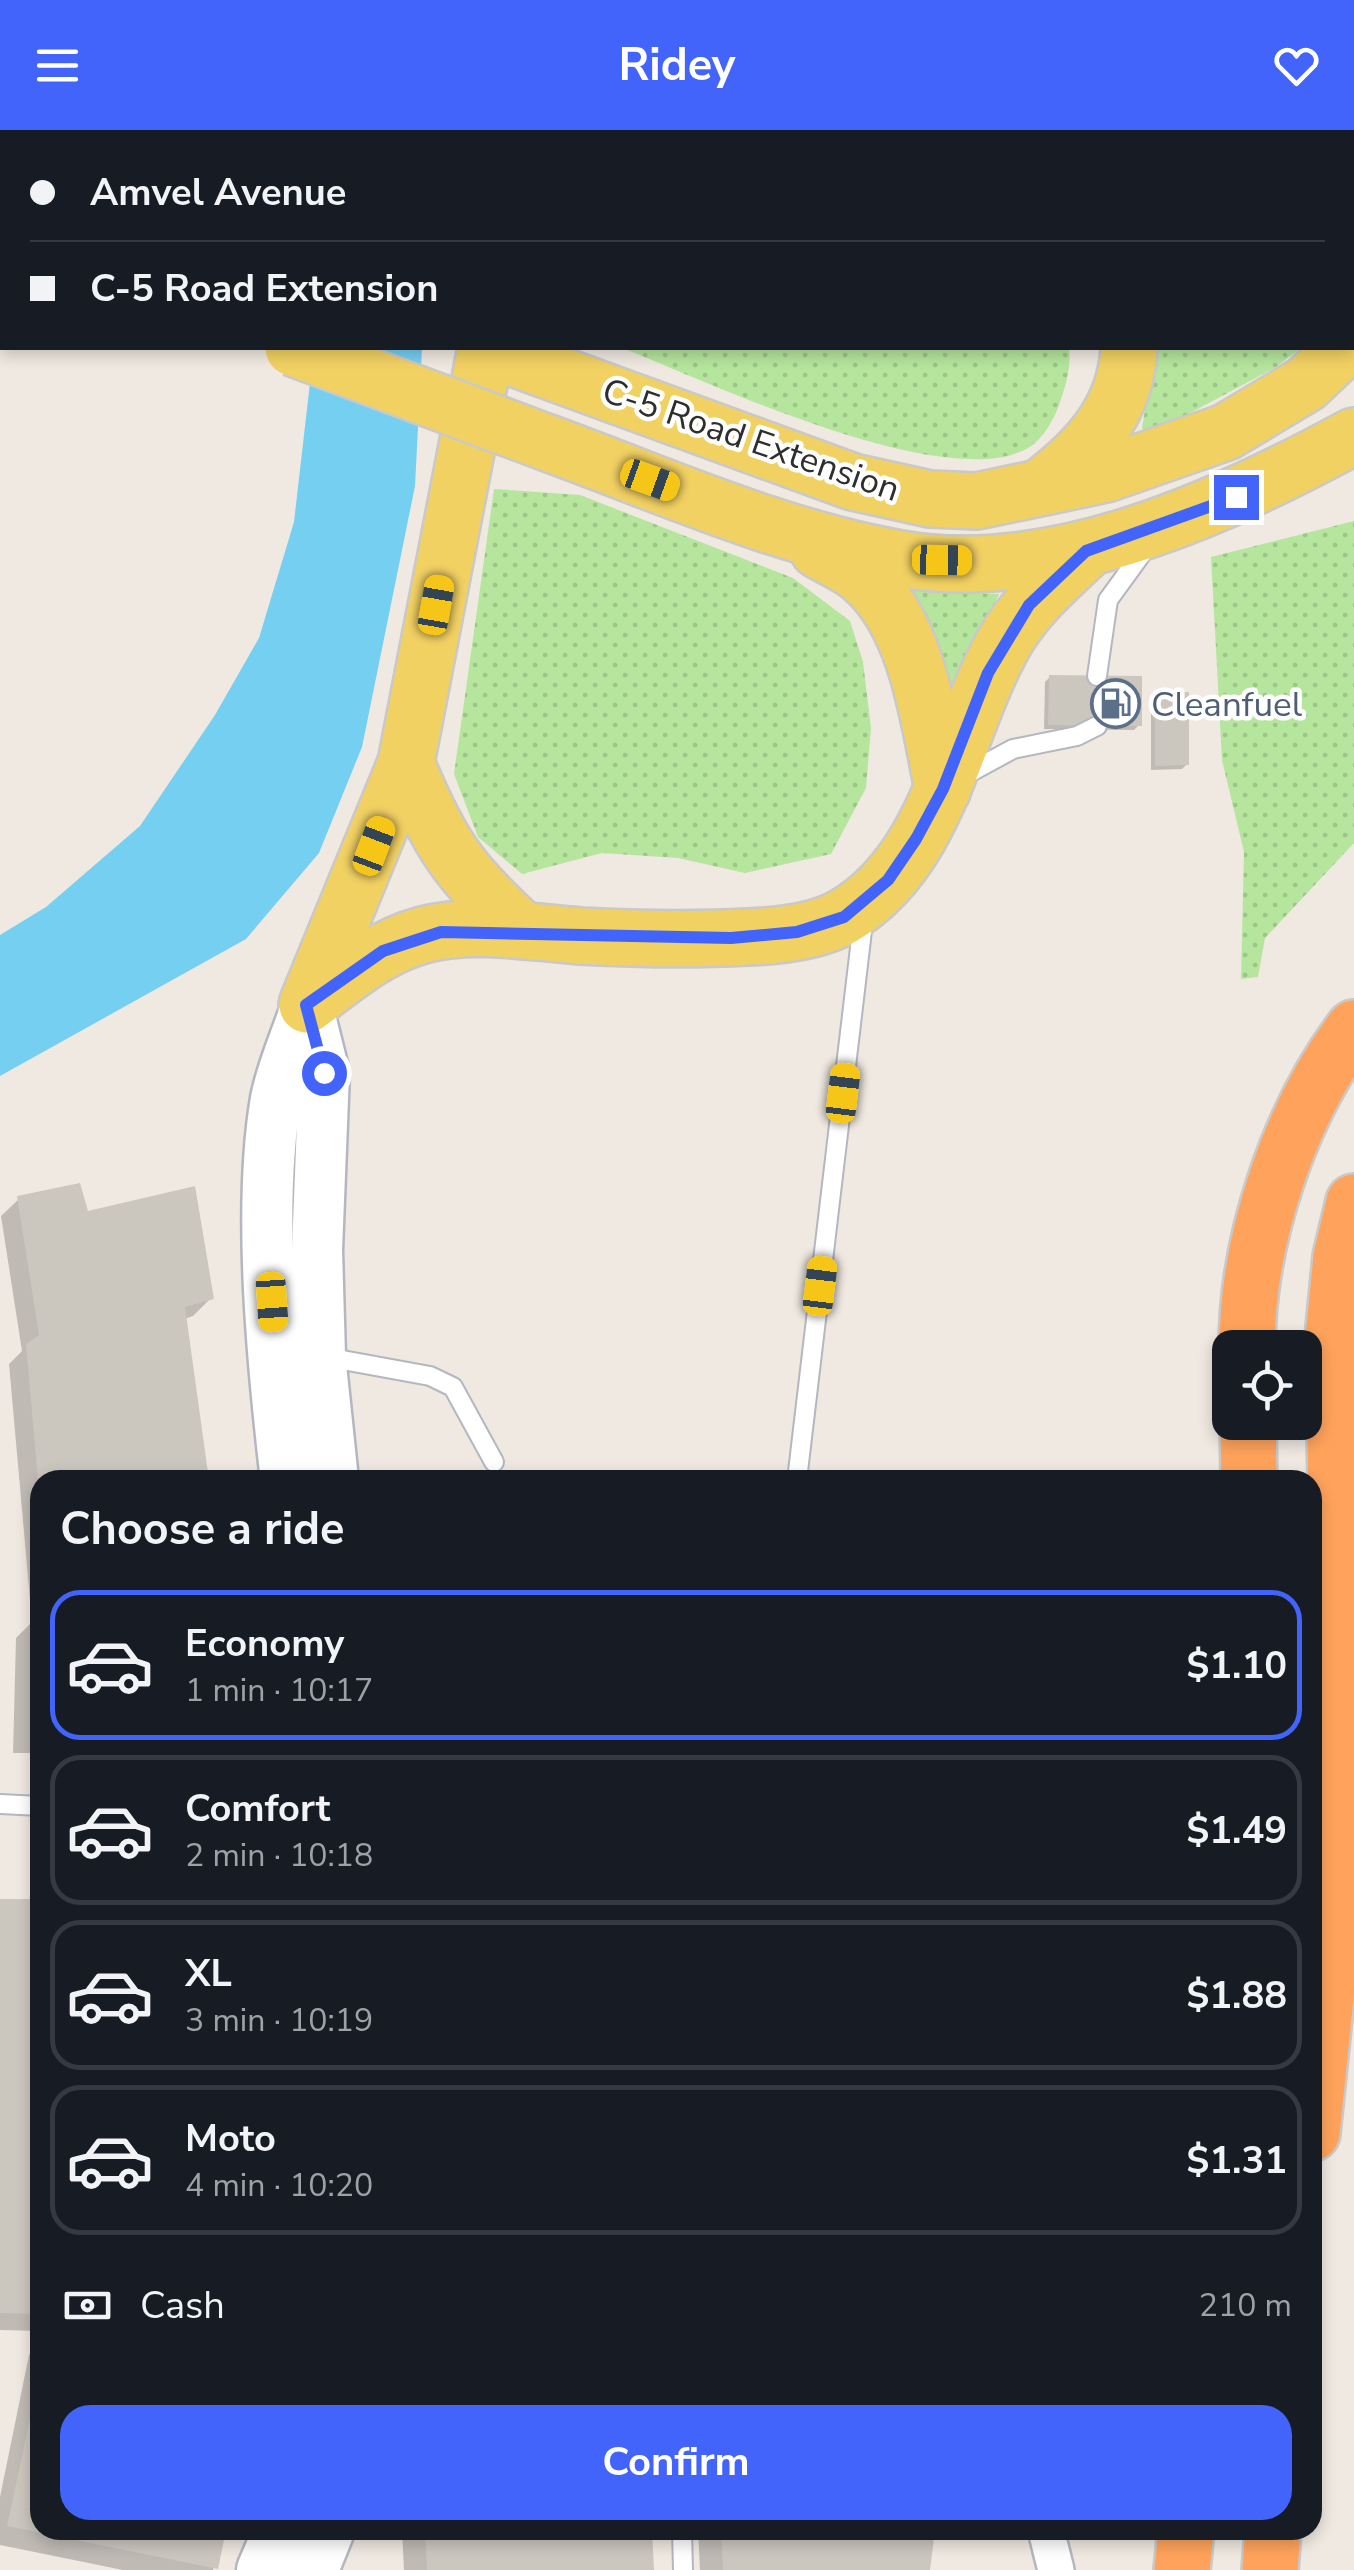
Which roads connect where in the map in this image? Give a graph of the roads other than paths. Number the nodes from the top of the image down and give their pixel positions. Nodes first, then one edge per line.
1 (298, 350) edge
2 (486, 350) edge
3 (492, 350) edge
4 (1129, 350) edge
5 (1342, 350) edge
6 (1354, 436) edge
7 (1034, 492) junction
8 (1166, 521) junction
9 (786, 530) junction
10 (1086, 551) junction
11 (1097, 676) dead end
12 (1097, 726) dead end
13 (406, 763) junction
14 (943, 789) junction
15 (866, 900) junction
16 (522, 930) junction
17 (306, 1005) junction
18 (1354, 1028) edge
19 (1354, 1202) edge
20 (1250, 1330) edge
21 (320, 1356) junction
22 (1249, 1440) edge
23 (494, 1462) dead end
24 (285, 1470) edge
25 (332, 1470) edge
26 (798, 1470) edge
27 (1250, 1470) edge
28 (0, 1804) edge
29 (30, 1806) edge
30 (1322, 2036) edge
31 (275, 2540) edge
32 (326, 2540) edge
33 (682, 2540) edge
34 (1048, 2540) edge
35 (1185, 2540) edge
36 (1272, 2540) edge
37 (262, 2570) edge
38 (314, 2570) edge
39 (683, 2570) edge
40 (1056, 2570) edge
41 (1182, 2570) edge
42 (1270, 2570) edge

1 - 9 main road, C-5 Road Extension, bridge
2 - 13 main road
3 - 7 main road, C-5 Road Extension
4 - 7 main road
5 - 7 main road, C-5 Road Extension
6 - 8 main road, C-5 Road Extension
8 - 10 main road, C-5 Road Extension
8 - 11 lane
9 - 10 main road, C-5 Road Extension
9 - 14 main road
10 - 14 main road
12 - 14 lane
13 - 16 main road
13 - 17 main road
14 - 15 main road
15 - 16 main road
15 - 26 lane
16 - 17 main road
17 - 21 main road
17 - 24 main road
18 - 20 highway
19 - 30 highway
21 - 23 lane
21 - 25 main road
22 - 27 highway
28 - 29 lane
31 - 37 main road
32 - 38 main road
33 - 39 lane
34 - 40 street
35 - 41 highway
36 - 42 highway

